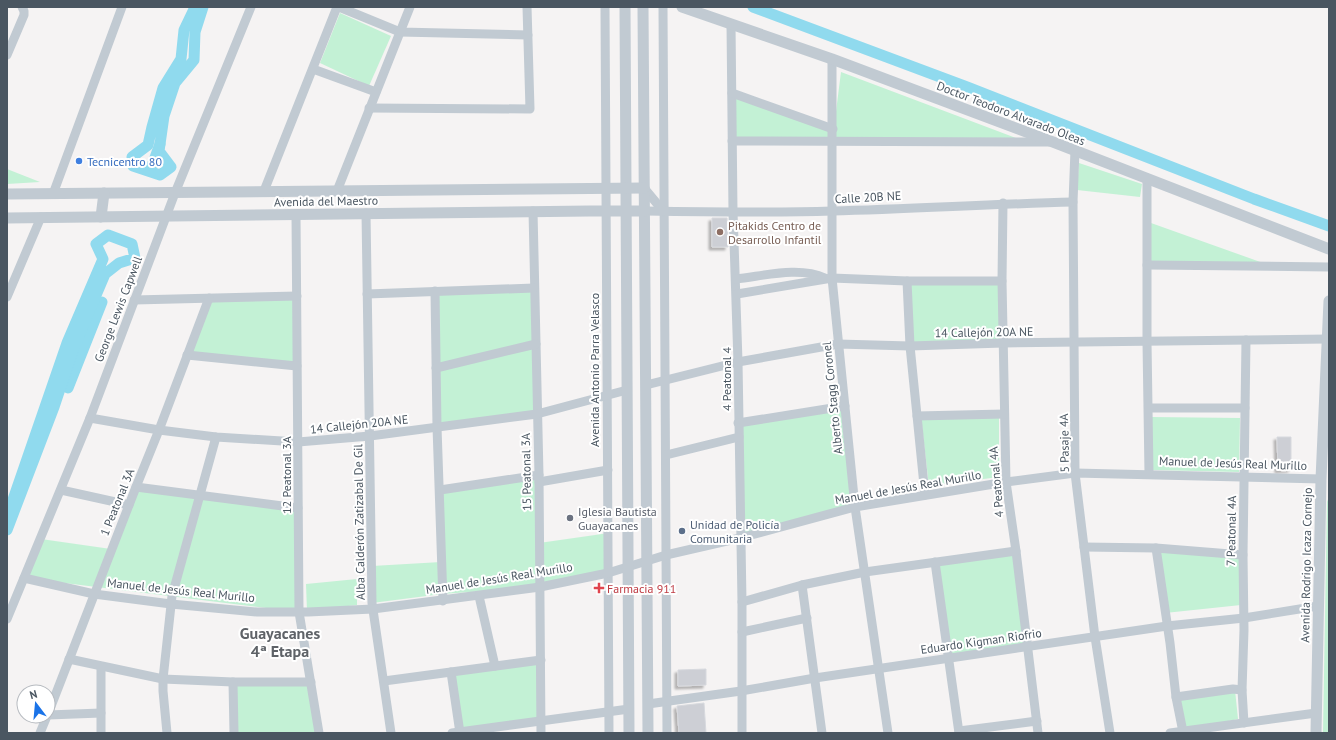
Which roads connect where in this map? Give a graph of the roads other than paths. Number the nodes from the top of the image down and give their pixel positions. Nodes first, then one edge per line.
1 (22, 7) edge
2 (122, 7) edge
3 (251, 7) edge
4 (338, 7) edge
5 (410, 7) edge
6 (527, 7) edge
7 (605, 7) edge
8 (625, 7) edge
9 (643, 7) edge
10 (663, 7) edge
11 (682, 7) edge
12 (730, 24) junction
13 (400, 32) junction
14 (528, 35) junction
15 (7, 55) edge
16 (832, 59) junction
17 (313, 69) junction
18 (376, 92) junction
19 (732, 93) junction
20 (369, 108) junction
21 (833, 129) junction
22 (732, 141) junction
23 (833, 142) junction
24 (1053, 142) junction
25 (1075, 150) junction
26 (1147, 178) junction
27 (606, 188) junction
28 (626, 188) junction
29 (644, 188) junction
30 (264, 191) junction
31 (337, 191) junction
32 (175, 192) junction
33 (104, 193) junction
34 (7, 194) edge
35 (53, 194) junction
36 (1073, 202) junction
37 (1003, 203) junction
38 (533, 211) junction
39 (606, 211) junction
40 (626, 211) junction
41 (644, 211) junction
42 (832, 211) junction
43 (664, 212) junction
44 (733, 212) junction
45 (366, 213) junction
46 (296, 214) junction
47 (167, 216) junction
48 (41, 217) junction
49 (101, 217) junction
50 (7, 218) edge
51 (1329, 249) edge
52 (1147, 265) junction
53 (1329, 267) edge
54 (736, 279) junction
55 (829, 279) junction
56 (907, 281) junction
57 (1002, 281) junction
58 (534, 288) junction
59 (435, 291) junction
60 (367, 294) junction
61 (737, 294) junction
62 (297, 296) junction
63 (7, 297) edge
64 (210, 298) junction
65 (134, 300) junction
66 (1329, 301) edge
67 (1327, 339) junction
68 (1246, 340) junction
69 (1075, 342) junction
70 (1147, 342) junction
71 (1003, 343) junction
72 (536, 344) junction
73 (838, 344) junction
74 (910, 346) junction
75 (187, 355) junction
76 (738, 362) junction
77 (297, 366) junction
78 (436, 368) junction
79 (665, 380) junction
80 (646, 386) junction
81 (627, 390) junction
82 (607, 396) junction
83 (844, 406) junction
84 (1149, 408) junction
85 (1245, 408) junction
86 (537, 414) junction
87 (1004, 414) junction
88 (917, 416) junction
89 (90, 418) junction
90 (738, 423) junction
91 (437, 427) junction
92 (159, 430) junction
93 (370, 436) junction
94 (216, 437) junction
95 (739, 437) junction
96 (298, 442) junction
97 (666, 455) junction
98 (608, 470) junction
99 (1075, 473) junction
100 (1149, 474) junction
101 (1244, 477) junction
102 (539, 479) junction
103 (1325, 480) edge
104 (1006, 482) junction
105 (136, 487) junction
106 (61, 490) junction
107 (440, 490) junction
108 (200, 495) junction
109 (925, 495) junction
110 (129, 505) junction
111 (855, 507) junction
112 (298, 508) junction
113 (740, 538) junction
114 (1084, 547) junction
115 (1156, 548) junction
116 (1016, 551) junction
117 (666, 555) junction
118 (1242, 555) junction
119 (647, 560) junction
120 (934, 562) junction
121 (628, 566) junction
122 (865, 572) junction
123 (608, 573) junction
124 (24, 578) junction
125 (802, 585) junction
126 (540, 587) junction
127 (94, 594) junction
128 (479, 596) junction
129 (443, 601) junction
130 (742, 602) junction
131 (172, 604) junction
132 (1318, 606) junction
133 (373, 610) junction
134 (299, 612) junction
135 (807, 618) junction
136 (1244, 618) junction
137 (7, 619) edge
138 (1167, 626) junction
139 (742, 632) junction
140 (1095, 637) junction
141 (1028, 647) junction
142 (948, 658) junction
143 (69, 659) junction
144 (541, 660) junction
145 (495, 666) junction
146 (101, 667) junction
147 (879, 669) junction
148 (451, 672) junction
149 (814, 678) junction
150 (163, 679) junction
151 (384, 681) junction
152 (233, 682) junction
153 (311, 682) junction
154 (1242, 690) junction
155 (742, 691) junction
156 (56, 694) edge
157 (1176, 697) junction
158 (667, 701) junction
159 (648, 704) junction
160 (629, 709) junction
161 (609, 712) junction
162 (1316, 712) junction
163 (101, 713) junction
164 (56, 715) edge
165 (540, 722) junction
166 (1037, 722) junction
167 (1244, 723) junction
168 (959, 732) edge
169 (1183, 732) junction
170 (101, 733) edge
171 (167, 733) edge
172 (234, 733) edge
173 (319, 733) edge
174 (391, 733) edge
175 (457, 733) edge
176 (541, 733) edge
177 (609, 733) edge
178 (629, 733) edge
179 (648, 733) edge
180 (667, 733) edge
181 (742, 733) edge
182 (822, 733) edge
183 (888, 733) edge
184 (1038, 733) edge
185 (1110, 733) edge
186 (1170, 733) edge
187 (1316, 733) edge

1 - 15 street
2 - 35 street
3 - 32 street, George Lewis Capwell
4 - 13 street
4 - 17 street
5 - 13 street
6 - 14 street
7 - 27 street, Avenida Antonio Parra Velasco
8 - 28 street
9 - 29 street
10 - 43 street
11 - 12 street, Doctor Teodoro Alvarado Oleas
12 - 16 street, Doctor Teodoro Alvarado Oleas
12 - 19 street, 4 Peatonal 4
13 - 14 street
13 - 18 street
14 - 20 street
16 - 21 street, Alberto Stagg Coronel
16 - 24 street, Doctor Teodoro Alvarado Oleas
17 - 18 street
17 - 30 street
18 - 20 street
19 - 21 street
19 - 22 street, 4 Peatonal 4
20 - 31 street
21 - 23 street, Alberto Stagg Coronel
22 - 23 street
22 - 44 street, 4 Peatonal 4
23 - 24 street
23 - 42 street, Alberto Stagg Coronel
24 - 25 street, Doctor Teodoro Alvarado Oleas
25 - 26 street, Doctor Teodoro Alvarado Oleas
25 - 36 street, 5 Pasaje 4A
26 - 51 street, Doctor Teodoro Alvarado Oleas
26 - 52 street
27 - 28 street, Avenida del Maestro
27 - 31 street, Avenida del Maestro
27 - 39 street, Avenida Antonio Parra Velasco
28 - 29 street, Avenida del Maestro
28 - 40 street
29 - 41 street
29 - 43 street
30 - 31 street, Avenida del Maestro
30 - 32 street, Avenida del Maestro
32 - 33 street, Avenida del Maestro
32 - 47 street, George Lewis Capwell
33 - 35 street, Avenida del Maestro
33 - 49 street
34 - 35 street, Avenida del Maestro
36 - 37 street, Calle 20B NE
36 - 69 street, 5 Pasaje 4A
37 - 42 street, Calle 20B NE
37 - 57 street, 4 Peatonal 4A
38 - 39 street, Avenida del Maestro
38 - 45 street, Avenida del Maestro
38 - 58 street, 15 Peatonal 3A
39 - 40 street, Avenida del Maestro
39 - 82 street, Avenida Antonio Parra Velasco
40 - 41 street, Avenida del Maestro
40 - 81 street
41 - 43 street, Calle 20B NE
41 - 80 street
42 - 44 street, Calle 20B NE
42 - 55 street, Alberto Stagg Coronel
43 - 44 street, Calle 20B NE
43 - 79 street
44 - 54 street, 4 Peatonal 4
45 - 46 street, Avenida del Maestro
45 - 60 street, Alba Calderón Zatizabal De Gil
46 - 47 street, Avenida del Maestro
46 - 62 street, 12 Peatonal 3A
47 - 49 street, Avenida del Maestro
47 - 65 street, George Lewis Capwell
48 - 49 street, Avenida del Maestro
48 - 50 street, Avenida del Maestro
48 - 63 street
52 - 53 street
52 - 70 street
54 - 55 street
54 - 61 street, 4 Peatonal 4
55 - 56 street
55 - 61 street
55 - 73 street, Alberto Stagg Coronel
56 - 57 street
56 - 74 street
57 - 71 street, 4 Peatonal 4A
58 - 59 street
58 - 72 street, 15 Peatonal 3A
59 - 60 street
59 - 78 street
60 - 93 street, Alba Calderón Zatizabal De Gil
61 - 76 street, 4 Peatonal 4
62 - 64 street
62 - 77 street, 12 Peatonal 3A
64 - 65 street
64 - 75 street, 1 Peatonal 3A
65 - 89 street, George Lewis Capwell
66 - 67 street, Avenida Rodrigo Icaza Cornejo
67 - 68 street, 14 Callejón 20A NE
67 - 103 street, Avenida Rodrigo Icaza Cornejo
68 - 70 street, 14 Callejón 20A NE
68 - 85 street, 7 Peatonal 4A
69 - 70 street, 14 Callejón 20A NE
69 - 71 street, 14 Callejón 20A NE
69 - 99 street, 5 Pasaje 4A
70 - 84 street
71 - 74 street, 14 Callejón 20A NE
71 - 87 street, 4 Peatonal 4A
72 - 78 street
72 - 86 street, 15 Peatonal 3A
73 - 74 street, 14 Callejón 20A NE
73 - 76 street, 14 Callejón 20A NE
73 - 83 street, Alberto Stagg Coronel
74 - 88 street
75 - 77 street
75 - 92 street, 1 Peatonal 3A
76 - 79 street, 14 Callejón 20A NE
76 - 90 street, 4 Peatonal 4
77 - 96 street, 12 Peatonal 3A
78 - 91 street
79 - 80 street, 14 Callejón 20A NE
79 - 97 street
80 - 119 street
81 - 82 street, 14 Callejón 20A NE
81 - 121 street
82 - 86 street, 14 Callejón 20A NE
82 - 98 street, Avenida Antonio Parra Velasco
83 - 90 street
83 - 111 street, Alberto Stagg Coronel
84 - 85 street
84 - 100 street
85 - 101 street, 7 Peatonal 4A
86 - 91 street, 14 Callejón 20A NE
86 - 102 street, 15 Peatonal 3A
87 - 88 street
87 - 104 street, 4 Peatonal 4A
88 - 109 street
89 - 92 street, 14 Callejón 20A NE
89 - 106 street, George Lewis Capwell
90 - 95 street, 4 Peatonal 4
91 - 93 street, 14 Callejón 20A NE
91 - 107 street
92 - 94 street, 14 Callejón 20A NE
92 - 105 street, 1 Peatonal 3A
93 - 96 street, 14 Callejón 20A NE
93 - 133 street, Alba Calderón Zatizabal De Gil
94 - 96 street, 14 Callejón 20A NE
94 - 108 street
95 - 97 street
95 - 113 street, 4 Peatonal 4
96 - 112 street, 12 Peatonal 3A
97 - 117 street
98 - 102 street
98 - 123 street, Avenida Antonio Parra Velasco
99 - 100 street, Manuel de Jesús Real Murillo
99 - 104 street, Manuel de Jesús Real Murillo
99 - 114 street, 5 Pasaje 4A
100 - 101 street, Manuel de Jesús Real Murillo
101 - 103 street, Manuel de Jesús Real Murillo
101 - 118 street, 7 Peatonal 4A
102 - 107 street
102 - 126 street, 15 Peatonal 3A
103 - 132 street, Avenida Rodrigo Icaza Cornejo
104 - 109 street, Manuel de Jesús Real Murillo
104 - 116 street, 4 Peatonal 4A
105 - 108 street
105 - 110 street, 1 Peatonal 3A
106 - 110 street
106 - 124 street, George Lewis Capwell
107 - 129 street
108 - 112 street
108 - 131 street
109 - 111 street, Manuel de Jesús Real Murillo
110 - 127 street, 1 Peatonal 3A
111 - 113 street, Manuel de Jesús Real Murillo
111 - 122 street, Alberto Stagg Coronel
112 - 134 street, 12 Peatonal 3A
113 - 117 street, Manuel de Jesús Real Murillo
113 - 130 street, 4 Peatonal 4
114 - 115 street
114 - 140 street, 5 Pasaje 4A
115 - 118 street
115 - 138 street
116 - 120 street
116 - 141 street, 4 Peatonal 4A
117 - 119 street, Manuel de Jesús Real Murillo
117 - 158 street
118 - 136 street, 7 Peatonal 4A
119 - 121 street, Manuel de Jesús Real Murillo
119 - 159 street
120 - 122 street
120 - 142 street
121 - 123 street, Manuel de Jesús Real Murillo
121 - 160 street
122 - 125 street
122 - 147 street, Alberto Stagg Coronel
123 - 126 street, Manuel de Jesús Real Murillo
123 - 161 street, Avenida Antonio Parra Velasco
124 - 127 street, Manuel de Jesús Real Murillo
124 - 137 street, George Lewis Capwell
125 - 130 street
125 - 135 street
126 - 128 street, Manuel de Jesús Real Murillo
126 - 144 street, 15 Peatonal 3A
127 - 131 street, Manuel de Jesús Real Murillo
127 - 143 street, 1 Peatonal 3A
128 - 129 street, Manuel de Jesús Real Murillo
128 - 145 street
129 - 133 street, Manuel de Jesús Real Murillo
130 - 139 street, 4 Peatonal 4
131 - 134 street, Manuel de Jesús Real Murillo
131 - 150 street
132 - 136 street, Eduardo Kigman Riofrio
132 - 162 street, Avenida Rodrigo Icaza Cornejo
133 - 134 street, Manuel de Jesús Real Murillo
133 - 151 street, Alba Calderón Zatizabal De Gil
134 - 153 street, 12 Peatonal 3A
135 - 139 street
135 - 149 street
136 - 138 street, Eduardo Kigman Riofrio
136 - 154 street, 7 Peatonal 4A
138 - 140 street, Eduardo Kigman Riofrio
138 - 157 street
139 - 155 street, 4 Peatonal 4
140 - 141 street, Eduardo Kigman Riofrio
140 - 185 street, 5 Pasaje 4A
141 - 142 street, Eduardo Kigman Riofrio
141 - 166 street, 4 Peatonal 4A
142 - 147 street, Eduardo Kigman Riofrio
142 - 168 street
143 - 146 street
143 - 156 street, 1 Peatonal 3A
144 - 145 street
144 - 165 street, 15 Peatonal 3A
145 - 148 street
146 - 150 street
146 - 163 street
147 - 149 street, Eduardo Kigman Riofrio
147 - 183 street, Alberto Stagg Coronel
148 - 151 street
148 - 175 street
149 - 155 street, Eduardo Kigman Riofrio
149 - 182 street
150 - 152 street
150 - 171 street
151 - 174 street, Alba Calderón Zatizabal De Gil
152 - 153 street
152 - 172 street
153 - 173 street, 12 Peatonal 3A
154 - 157 street
154 - 167 street, 7 Peatonal 4A
155 - 158 street, Eduardo Kigman Riofrio
155 - 181 street, 4 Peatonal 4
157 - 169 street
158 - 159 street, Eduardo Kigman Riofrio
158 - 180 street
159 - 179 street
160 - 161 street
160 - 178 street
161 - 165 street
161 - 177 street, Avenida Antonio Parra Velasco
162 - 167 street
162 - 187 street, Avenida Rodrigo Icaza Cornejo
163 - 164 street
163 - 170 street
165 - 175 street
165 - 176 street, 15 Peatonal 3A
166 - 168 street
166 - 184 street, 4 Peatonal 4A
167 - 169 street
169 - 186 street

